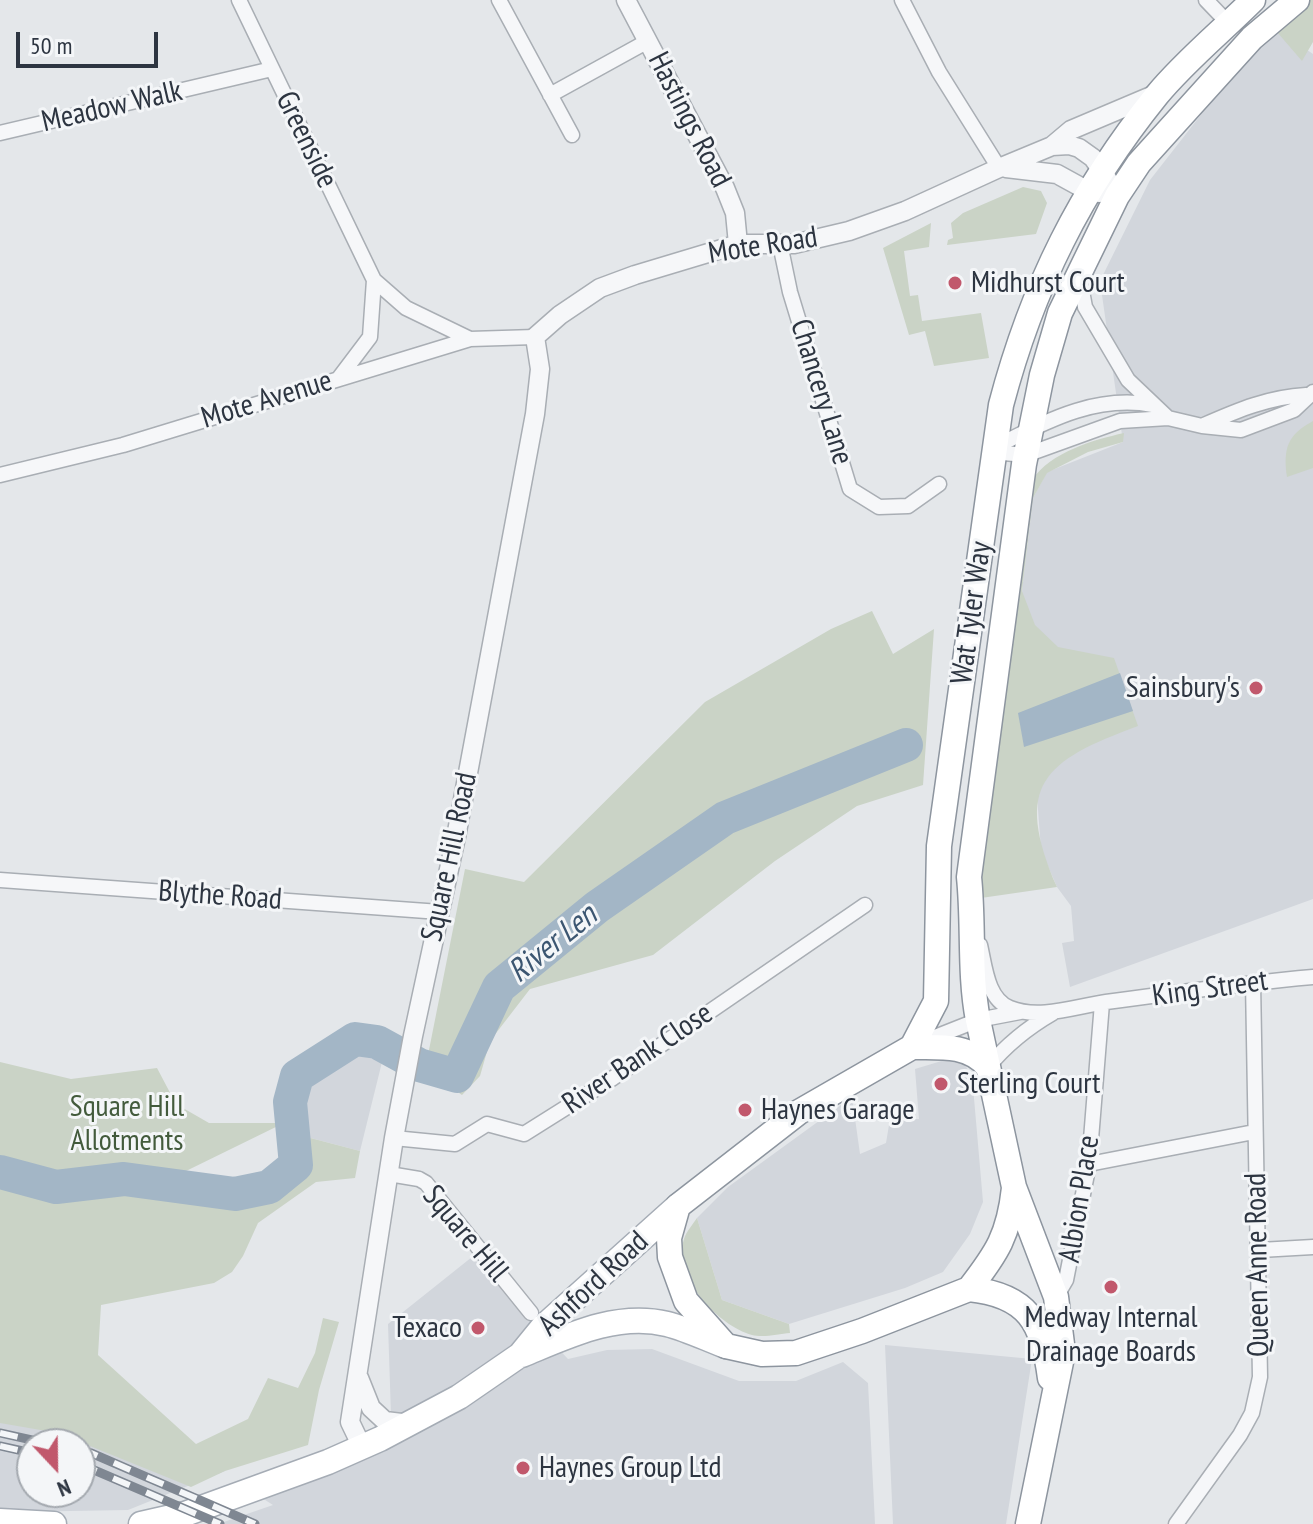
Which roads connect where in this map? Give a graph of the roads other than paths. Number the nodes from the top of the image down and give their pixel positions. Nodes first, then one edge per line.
1 (239, 0) edge
2 (499, 0) edge
3 (626, 0) edge
4 (902, 0) edge
5 (1206, 0) edge
6 (1253, 0) edge
7 (1297, 0) edge
8 (1229, 24) junction
9 (648, 41) junction
10 (272, 69) junction
11 (1159, 93) junction
12 (550, 95) junction
13 (0, 133) edge
14 (572, 135) dead end
15 (1052, 146) junction
16 (999, 168) junction
17 (1102, 170) junction
18 (1088, 191) junction
19 (1117, 196) junction
20 (738, 244) junction
21 (780, 244) junction
22 (1079, 275) junction
23 (374, 280) junction
24 (535, 337) junction
25 (470, 339) junction
26 (339, 378) junction
27 (1310, 394) edge
28 (1153, 406) junction
29 (1168, 418) junction
30 (1202, 426) junction
31 (1033, 428) junction
32 (995, 447) junction
33 (1025, 460) junction
34 (0, 475) edge
35 (939, 484) dead end
36 (0, 880) edge
37 (865, 905) dead end
38 (440, 912) junction
39 (973, 920) junction
40 (1313, 977) edge
41 (1253, 982) junction
42 (1105, 1002) junction
43 (1028, 1011) junction
44 (1053, 1013) junction
45 (978, 1020) junction
46 (912, 1047) junction
47 (988, 1067) junction
48 (1254, 1132) junction
49 (394, 1138) junction
50 (1089, 1164) junction
51 (389, 1174) junction
52 (1014, 1187) junction
53 (678, 1206) junction
54 (1313, 1247) edge
55 (1260, 1250) junction
56 (969, 1289) junction
57 (1056, 1297) junction
58 (531, 1313) dead end
59 (726, 1346) junction
60 (520, 1355) junction
61 (359, 1378) junction
62 (1053, 1396) junction
63 (411, 1424) junction
64 (362, 1447) junction
65 (0, 1521) edge
66 (54, 1524) edge
67 (141, 1524) edge
68 (1028, 1524) edge
69 (1176, 1524) edge

1 - 10 street, Greenside
2 - 12 street
3 - 9 street, Hastings Road
4 - 16 street
5 - 8 street
6 - 8 main road, Mote Road
7 - 19 main road
8 - 11 main road, Mote Road
9 - 12 street
9 - 20 street, Hastings Road
10 - 13 street, Meadow Walk
10 - 23 street, Greenside
11 - 15 street, Mote Road
11 - 17 main road, Mote Road
12 - 14 street
15 - 16 street, Mote Road
15 - 17 street
16 - 18 street, Mote Road
16 - 21 street, Mote Road
17 - 18 main road, Mote Road
17 - 19 street
18 - 19 street, Mote Road
18 - 32 main road, Wat Tyler Way
19 - 22 main road, Wat Tyler Way
20 - 21 street, Mote Road
20 - 24 street, Mote Road
21 - 35 street, Chancery Lane
22 - 28 street
22 - 31 main road, Wat Tyler Way
23 - 25 street, Greenside
23 - 26 street, Greenside
24 - 25 street, Mote Avenue
24 - 38 street, Square Hill Road
25 - 26 street, Mote Avenue
26 - 34 street, Mote Avenue
27 - 30 street
27 - 30 street
28 - 29 street
28 - 31 street
29 - 30 street
29 - 33 street
31 - 32 street
31 - 33 main road, Wat Tyler Way
32 - 33 street
32 - 46 main road, Wat Tyler Way
33 - 39 main road, Wat Tyler Way
36 - 38 street, Blythe Road
37 - 49 street, River Bank Close
38 - 49 street, Square Hill Road
39 - 43 street, Ashford Road
39 - 45 main road, Wat Tyler Way
40 - 41 street, King Street
41 - 42 street, King Street
41 - 48 street, Queen Anne Road
42 - 44 street, Ashford Road
42 - 50 street, Albion Place
43 - 44 street, Ashford Road
43 - 45 street, Ashford Road
44 - 47 street, Ashford Road
45 - 46 street, Ashford Road
45 - 47 main road, Wat Tyler Way
46 - 47 main road
46 - 53 main road, Ashford Road
47 - 52 main road, Wat Tyler Way
48 - 50 street
48 - 55 street, Queen Anne Road
49 - 51 street, Square Hill Road
50 - 57 street, Albion Place
51 - 58 street, Square Hill
51 - 61 street, Square Hill Road
52 - 56 main road
52 - 57 main road
53 - 59 main road
53 - 60 main road, Ashford Road
54 - 55 street
55 - 69 street, Queen Anne Road
56 - 59 main road
56 - 62 main road
57 - 62 main road
59 - 60 main road
60 - 63 main road, Ashford Road
61 - 63 street
61 - 64 street, Square Hill Road
62 - 68 main road
63 - 64 main road, Ashford Road
64 - 67 main road, Ashford Road
65 - 66 main road

